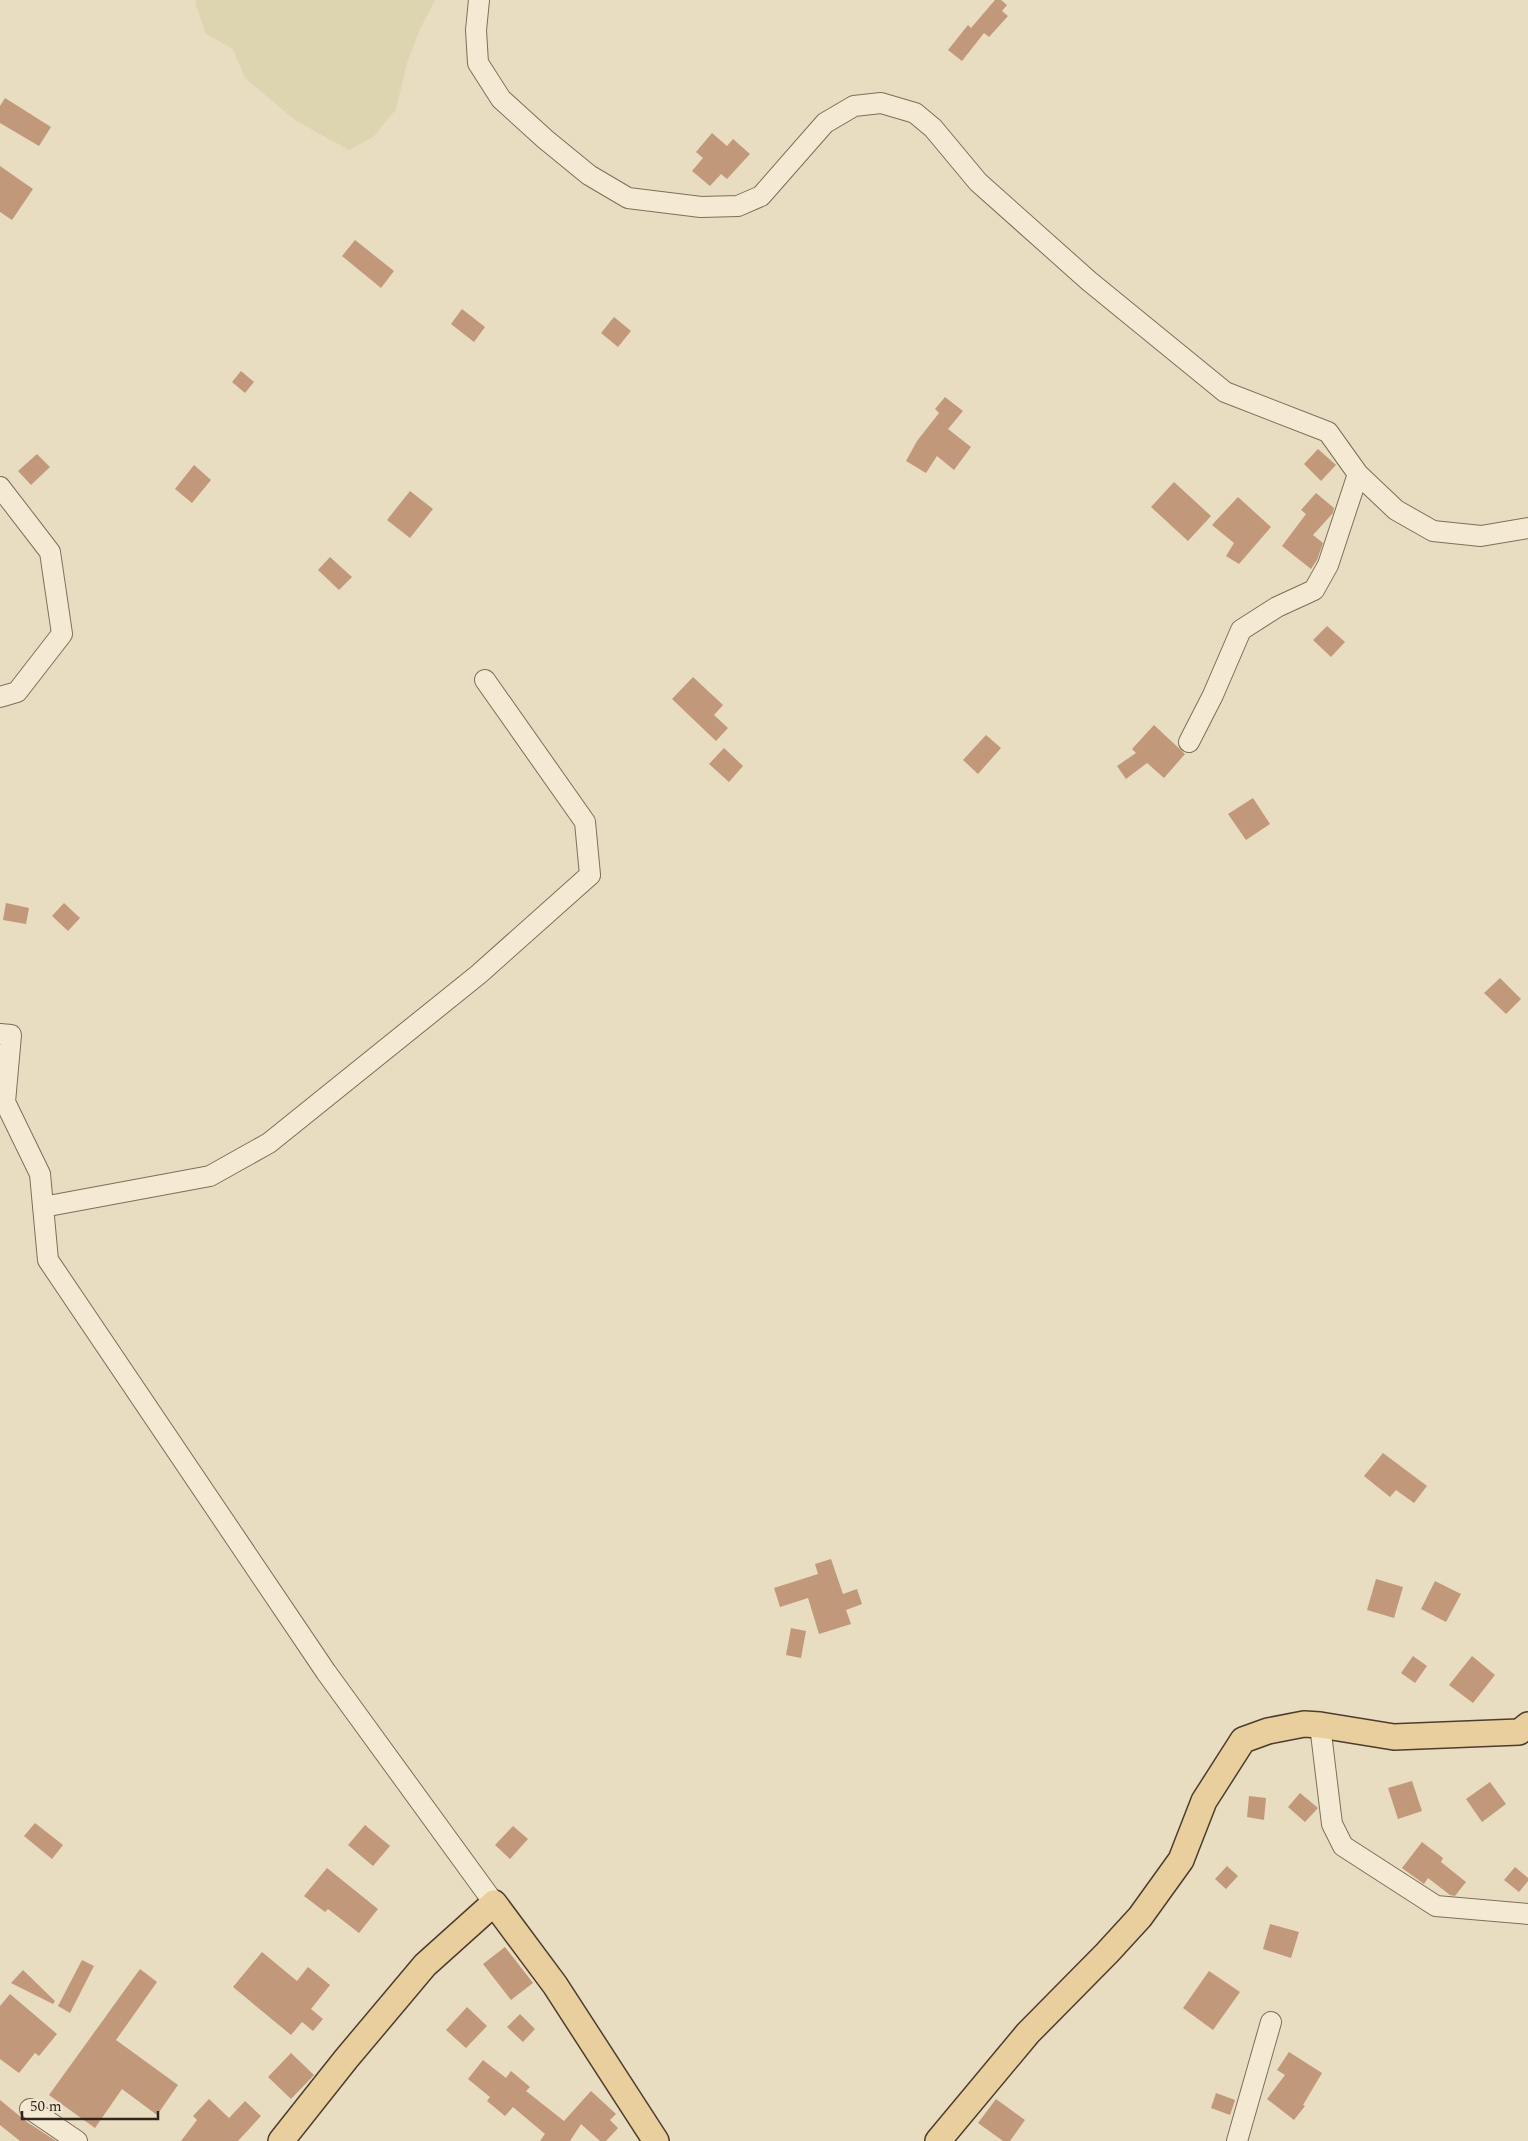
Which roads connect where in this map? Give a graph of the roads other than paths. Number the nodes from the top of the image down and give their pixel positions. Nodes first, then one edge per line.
1 (479, 0) edge
2 (1358, 474) junction
3 (0, 487) edge
4 (1528, 528) edge
5 (485, 680) dead end
6 (0, 697) edge
7 (1189, 742) dead end
8 (0, 1034) edge
9 (43, 1207) junction
10 (1320, 1725) junction
11 (1525, 1733) edge
12 (494, 1903) junction
13 (1528, 1914) edge
14 (1271, 2022) dead end
15 (30, 2110) dead end
16 (77, 2141) edge
17 (280, 2141) edge
18 (656, 2141) edge
19 (938, 2141) edge
20 (1237, 2141) edge

1 - 2 street
2 - 4 street
2 - 7 street
3 - 6 street
5 - 9 street
8 - 9 street
9 - 12 street
10 - 11 main road
10 - 13 street
10 - 19 main road
12 - 17 main road
12 - 18 main road
14 - 20 street
15 - 16 street

